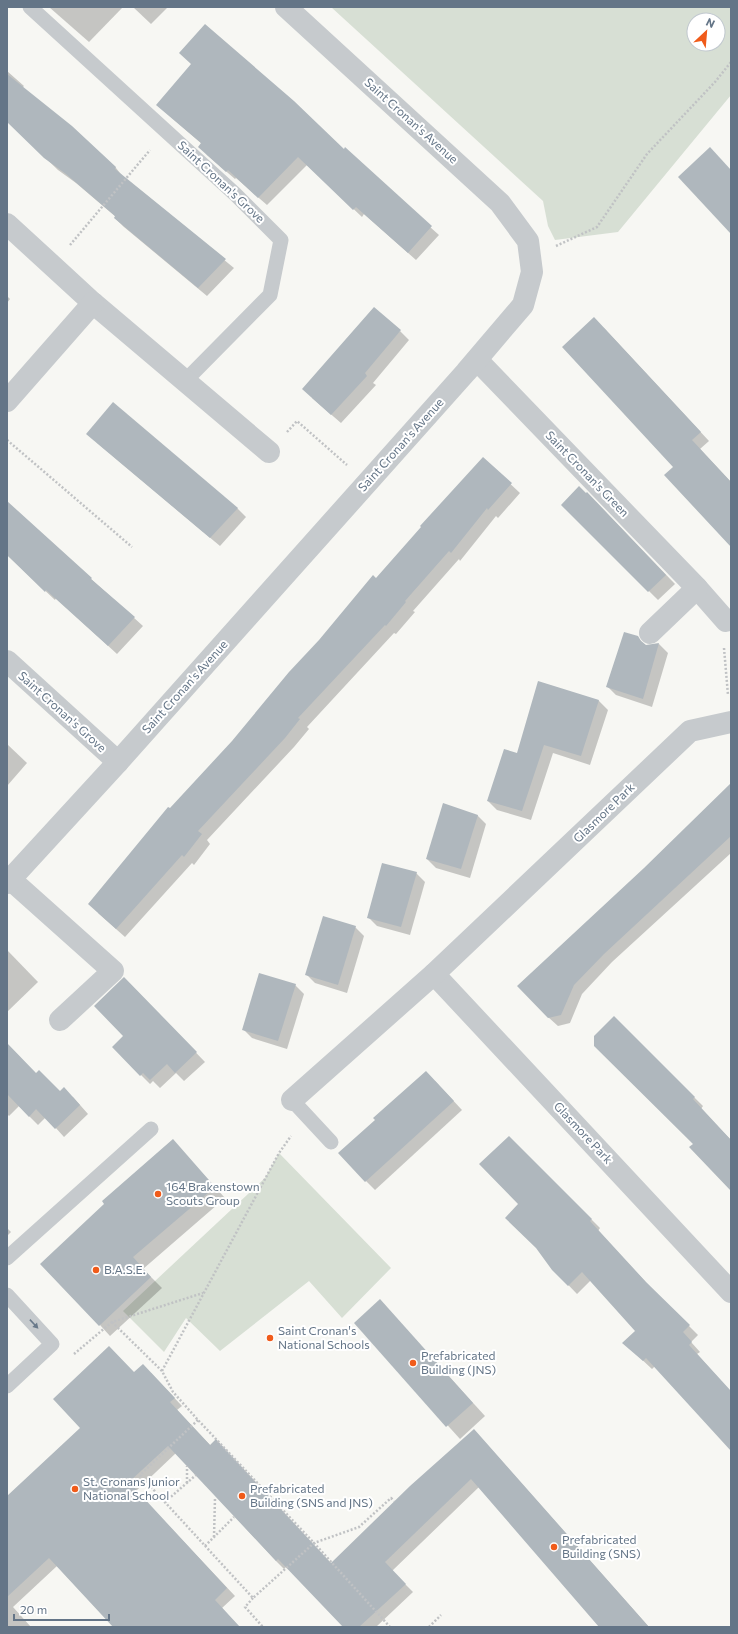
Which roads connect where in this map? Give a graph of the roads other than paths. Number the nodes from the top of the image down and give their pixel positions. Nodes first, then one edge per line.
1 (30, 7) edge
2 (286, 7) edge
3 (7, 224) edge
4 (94, 303) junction
5 (477, 360) junction
6 (186, 380) junction
7 (7, 401) edge
8 (269, 452) road end
9 (696, 588) junction
10 (726, 622) road end
11 (650, 633) dead end
12 (7, 661) edge
13 (731, 722) edge
14 (118, 762) junction
15 (9, 881) edge
16 (434, 974) junction
17 (60, 1020) dead end
18 (292, 1100) joint
19 (151, 1129) dead end
20 (331, 1142) dead end
21 (7, 1258) edge
22 (731, 1292) edge
23 (7, 1295) edge
24 (7, 1386) edge

1 - 6 lane, Saint Cronan's Grove
2 - 5 street, Saint Cronan's Avenue
3 - 4 street
4 - 6 street
4 - 7 street
5 - 9 street, Saint Cronan's Green
5 - 14 street, Saint Cronan's Avenue
6 - 8 street
9 - 10 street, Saint Cronan's Green
9 - 11 street
12 - 14 street, Saint Cronan's Grove
13 - 16 street, Glasmore Park
14 - 15 street, Saint Cronan's Avenue
15 - 17 street
16 - 18 street, Glasmore Park
16 - 22 street, Glasmore Park
18 - 20 lane
19 - 21 lane
23 -> 24 lane

